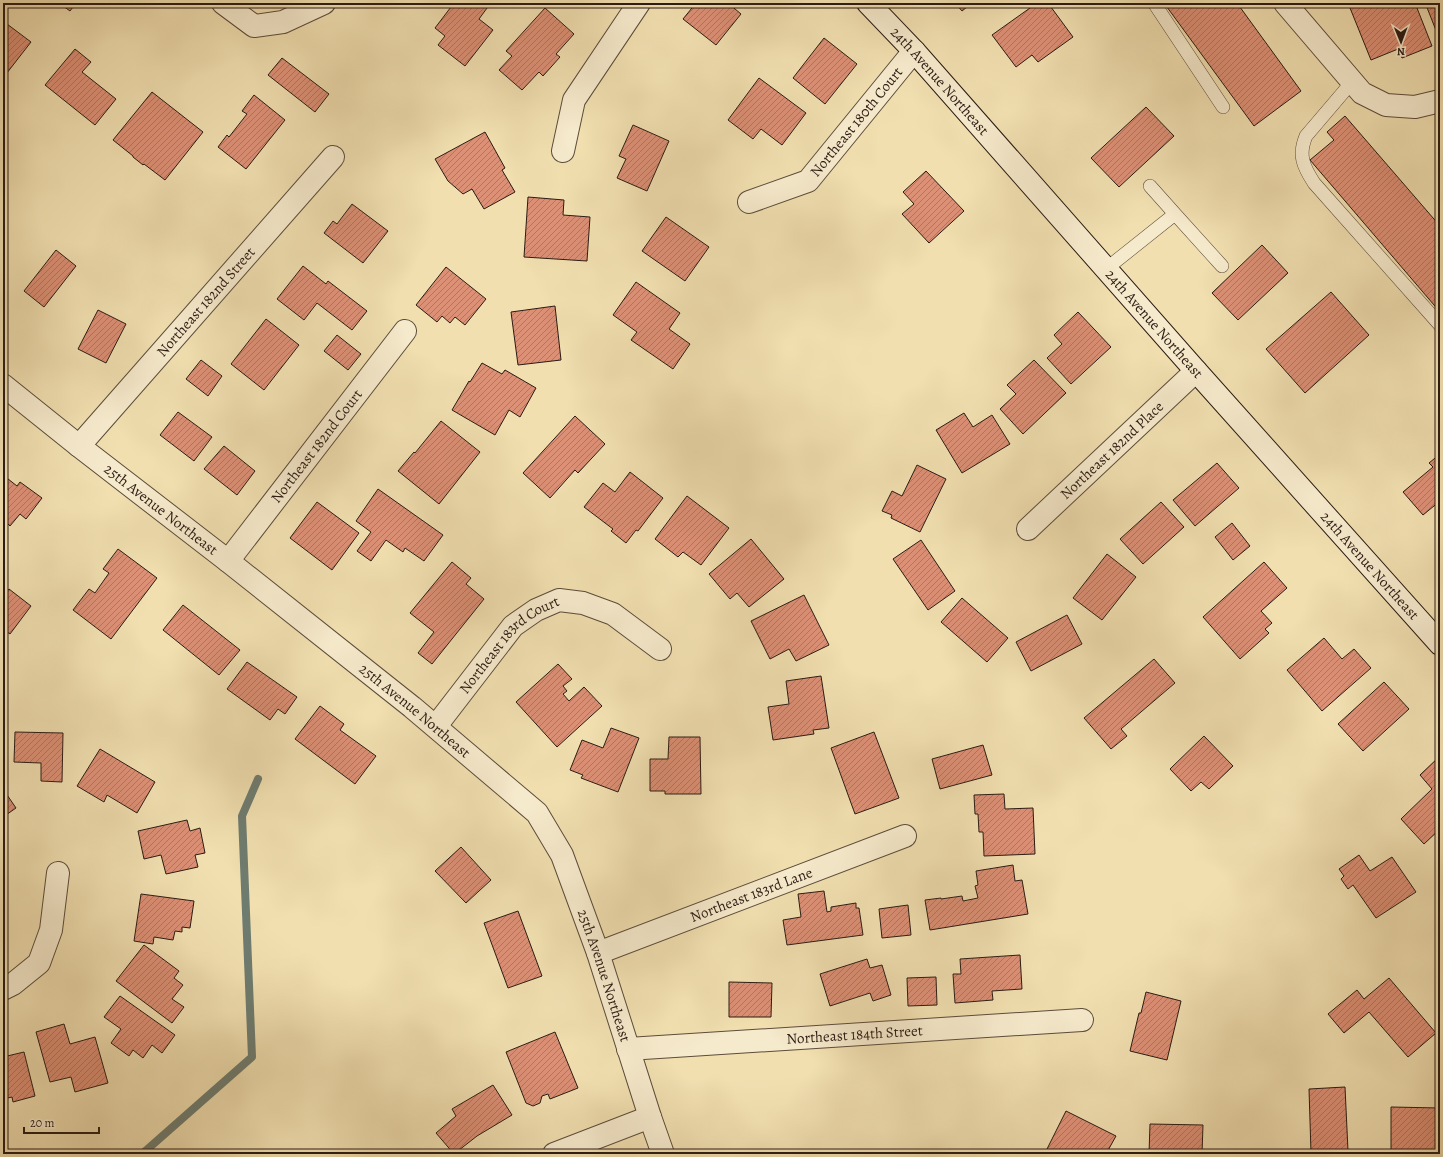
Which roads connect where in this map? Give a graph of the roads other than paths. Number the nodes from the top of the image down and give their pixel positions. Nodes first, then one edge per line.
1 (222, 3) edge
2 (324, 3) edge
3 (639, 3) edge
4 (868, 3) edge
5 (1154, 3) edge
6 (1285, 3) edge
7 (914, 51) junction
8 (1352, 82) junction
9 (1440, 101) edge
10 (1223, 107) dead end
11 (563, 151) dead end
12 (333, 157) dead end
13 (1150, 186) dead end
14 (749, 202) dead end
15 (1175, 214) junction
16 (1222, 266) dead end
17 (1106, 269) junction
18 (1440, 325) edge
19 (405, 331) dead end
20 (1196, 371) junction
21 (3, 385) edge
22 (79, 446) junction
23 (1028, 529) dead end
24 (228, 561) junction
25 (1440, 644) edge
26 (660, 649) dead end
27 (436, 726) junction
28 (905, 836) dead end
29 (58, 873) dead end
30 (598, 953) junction
31 (3, 990) edge
32 (1082, 1020) dead end
33 (628, 1049) junction
34 (650, 1117) junction
35 (554, 1154) edge
36 (663, 1154) edge

1 - 2 street
3 - 11 street
4 - 7 street, 24th Avenue Northeast
5 - 10 lane
6 - 8 street
7 - 14 street, Northeast 180th Court
7 - 17 street, 24th Avenue Northeast
8 - 9 street
8 - 18 lane
12 - 22 street, Northeast 182nd Street
13 - 15 lane
15 - 16 lane
15 - 17 lane
17 - 20 street, 24th Avenue Northeast
19 - 24 street, Northeast 182nd Court
20 - 23 street, Northeast 182nd Place
20 - 25 street, 24th Avenue Northeast
21 - 22 street, 25th Avenue Northeast
22 - 24 street, 25th Avenue Northeast
24 - 27 street, 25th Avenue Northeast
26 - 27 street, Northeast 183rd Court
27 - 30 street, 25th Avenue Northeast
28 - 30 street, Northeast 183rd Lane
29 - 31 street
30 - 33 street, 25th Avenue Northeast
32 - 33 street, Northeast 184th Street
33 - 34 street, 25th Avenue Northeast
34 - 35 street
34 - 36 street, 25th Avenue Northeast

